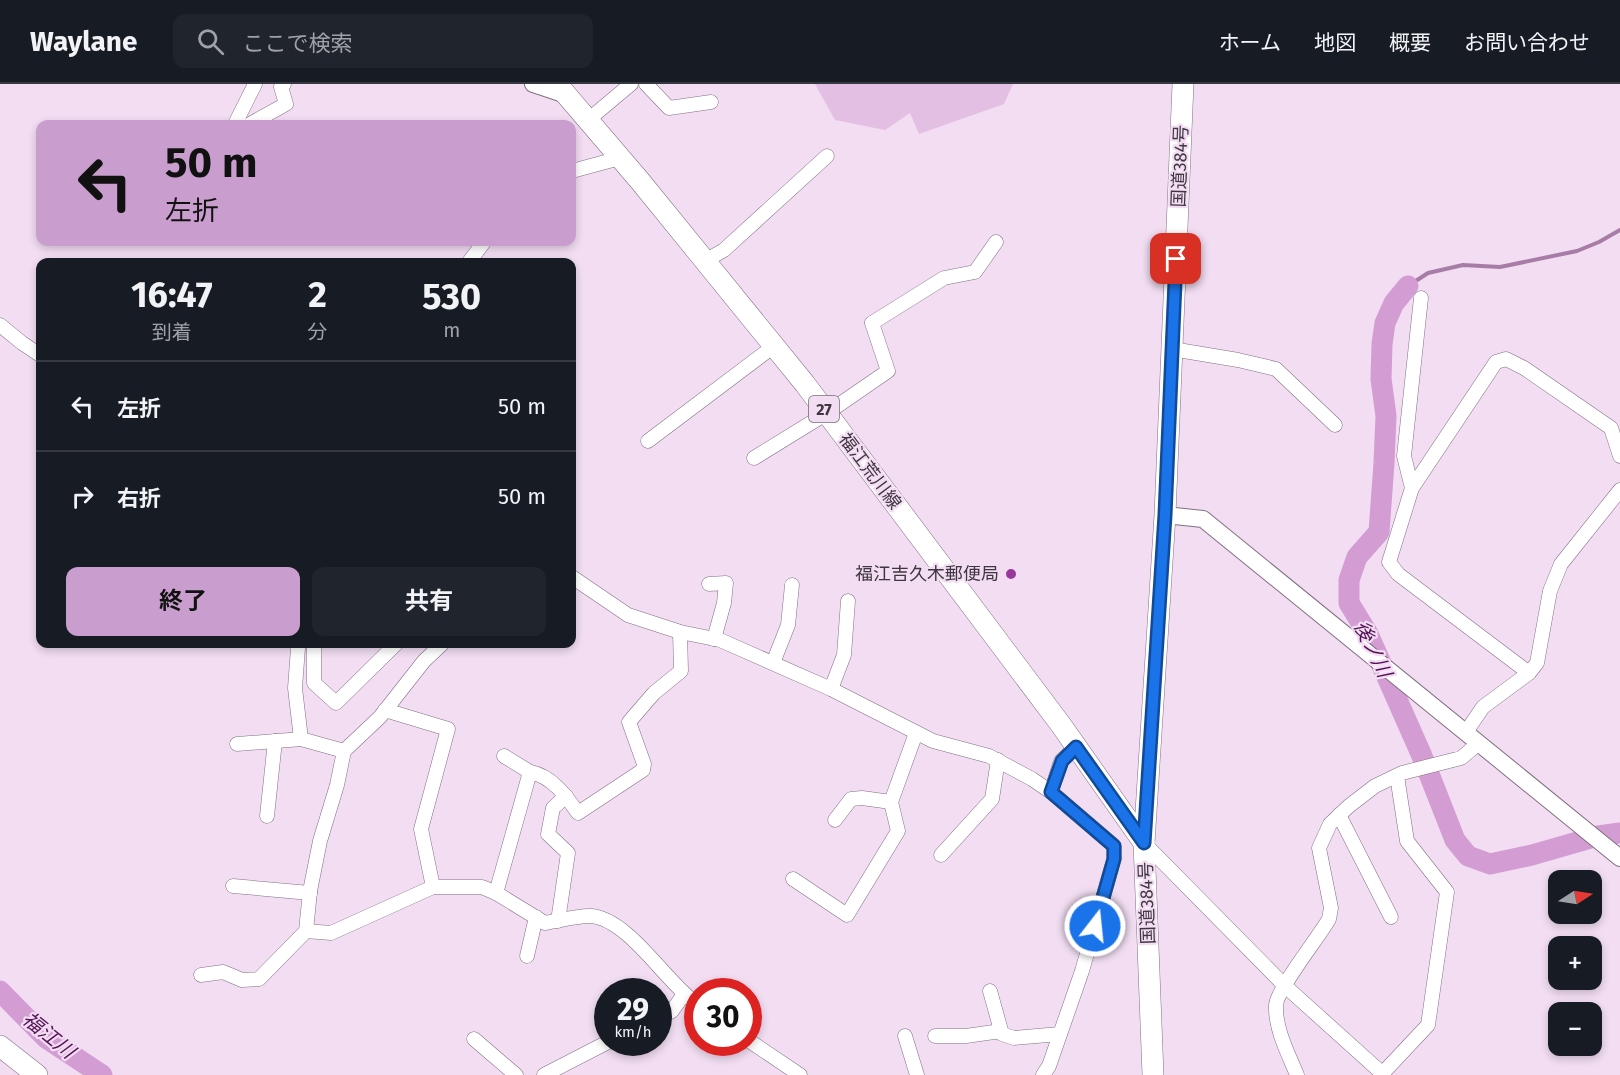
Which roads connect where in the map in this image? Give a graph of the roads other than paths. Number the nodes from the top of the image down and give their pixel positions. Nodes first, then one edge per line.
1 (255, 84) edge
2 (284, 84) edge
3 (533, 84) edge
4 (631, 84) edge
5 (646, 84) edge
6 (1183, 84) edge
7 (561, 89) edge
8 (711, 102) dead end
9 (237, 120) edge
10 (256, 120) edge
11 (588, 120) junction
12 (827, 156) dead end
13 (620, 158) junction
14 (576, 170) edge
15 (996, 242) dead end
16 (481, 246) edge
17 (471, 258) edge
18 (705, 261) junction
19 (1421, 298) dead end
20 (0, 325) edge
21 (774, 346) junction
22 (1172, 349) junction
23 (36, 352) edge
24 (827, 413) junction
25 (1335, 425) dead end
26 (648, 441) dead end
27 (1620, 456) edge
28 (754, 458) dead end
29 (1412, 488) junction
30 (1620, 490) edge
31 (1165, 515) junction
32 (576, 580) edge
33 (709, 584) dead end
34 (792, 585) dead end
35 (848, 601) dead end
36 (680, 632) junction
37 (714, 639) junction
38 (298, 648) edge
39 (314, 648) edge
40 (392, 648) edge
41 (438, 648) edge
42 (772, 663) junction
43 (1529, 673) junction
44 (831, 689) junction
45 (385, 710) junction
46 (916, 733) junction
47 (1472, 737) junction
48 (302, 739) junction
49 (275, 741) junction
50 (237, 744) dead end
51 (1076, 747) junction
52 (344, 751) junction
53 (504, 756) dead end
54 (998, 760) junction
55 (530, 772) junction
56 (1396, 776) junction
57 (1051, 792) junction
58 (566, 796) junction
59 (891, 802) junction
60 (1339, 815) junction
61 (267, 816) dead end
62 (835, 820) dead end
63 (1144, 843) junction
64 (941, 855) dead end
65 (1620, 858) edge
66 (793, 879) dead end
67 (233, 886) dead end
68 (433, 887) junction
69 (310, 893) junction
70 (496, 893) junction
71 (536, 917) junction
72 (1391, 917) dead end
73 (558, 921) junction
74 (306, 931) junction
75 (527, 956) dead end
76 (201, 975) dead end
77 (1284, 985) junction
78 (990, 991) dead end
79 (684, 994) joint
80 (672, 1011) edge
81 (1000, 1030) junction
82 (1060, 1034) junction
83 (905, 1036) dead end
84 (934, 1036) dead end
85 (474, 1039) dead end
86 (0, 1046) edge
87 (594, 1049) edge
88 (762, 1049) edge
89 (1383, 1074) edge
90 (37, 1075) edge
91 (516, 1075) edge
92 (544, 1075) edge
93 (800, 1075) edge
94 (917, 1075) edge
95 (1043, 1075) edge
96 (1153, 1075) edge
97 (1297, 1075) edge

1 - 9 street
2 - 10 street
3 - 7 street
4 - 11 street
5 - 8 street
6 - 22 main road, 国道384号
7 - 11 main road, 福江荒川線 / 27
11 - 13 main road, 福江荒川線 / 27
12 - 18 street
13 - 14 street
13 - 18 main road, 福江荒川線 / 27
15 - 24 street
16 - 17 street
18 - 21 main road, 福江荒川線 / 27
19 - 29 street
20 - 23 street
21 - 24 main road, 福江荒川線 / 27
21 - 26 street
22 - 25 street
22 - 31 main road, 国道384号
24 - 28 street
24 - 51 main road, 福江荒川線 / 27
27 - 29 street
29 - 43 street
30 - 43 street
31 - 47 street
31 - 63 main road, 国道384号
32 - 36 street
33 - 37 street
34 - 42 street
35 - 44 street
36 - 37 street
36 - 58 street
37 - 42 street
38 - 48 street
39 - 40 street
41 - 45 street
42 - 44 street
43 - 47 street
44 - 46 street
45 - 52 street
45 - 68 street
46 - 54 street
46 - 59 street
47 - 56 street
47 - 65 street
48 - 49 street
48 - 52 street
49 - 50 street
49 - 61 street
51 - 57 street
51 - 63 main road, 福江荒川線 / 27
52 - 69 street
53 - 55 street
54 - 57 street
54 - 64 street
55 - 58 street
55 - 70 street
56 - 60 street
56 - 89 street
57 - 82 street
58 - 73 street
59 - 62 street
59 - 66 street
60 - 72 street
60 - 77 street
63 - 77 street
63 - 96 main road, 国道384号
67 - 69 street
68 - 70 street
68 - 74 street
69 - 74 street
70 - 71 street
71 - 73 street
71 - 75 street
73 - 79 street
74 - 76 street
77 - 89 street
77 - 97 street
78 - 81 street
79 - 80 street
81 - 82 street
81 - 84 street
82 - 95 street
83 - 94 street
85 - 91 street
86 - 90 main road
87 - 92 street
88 - 93 street

